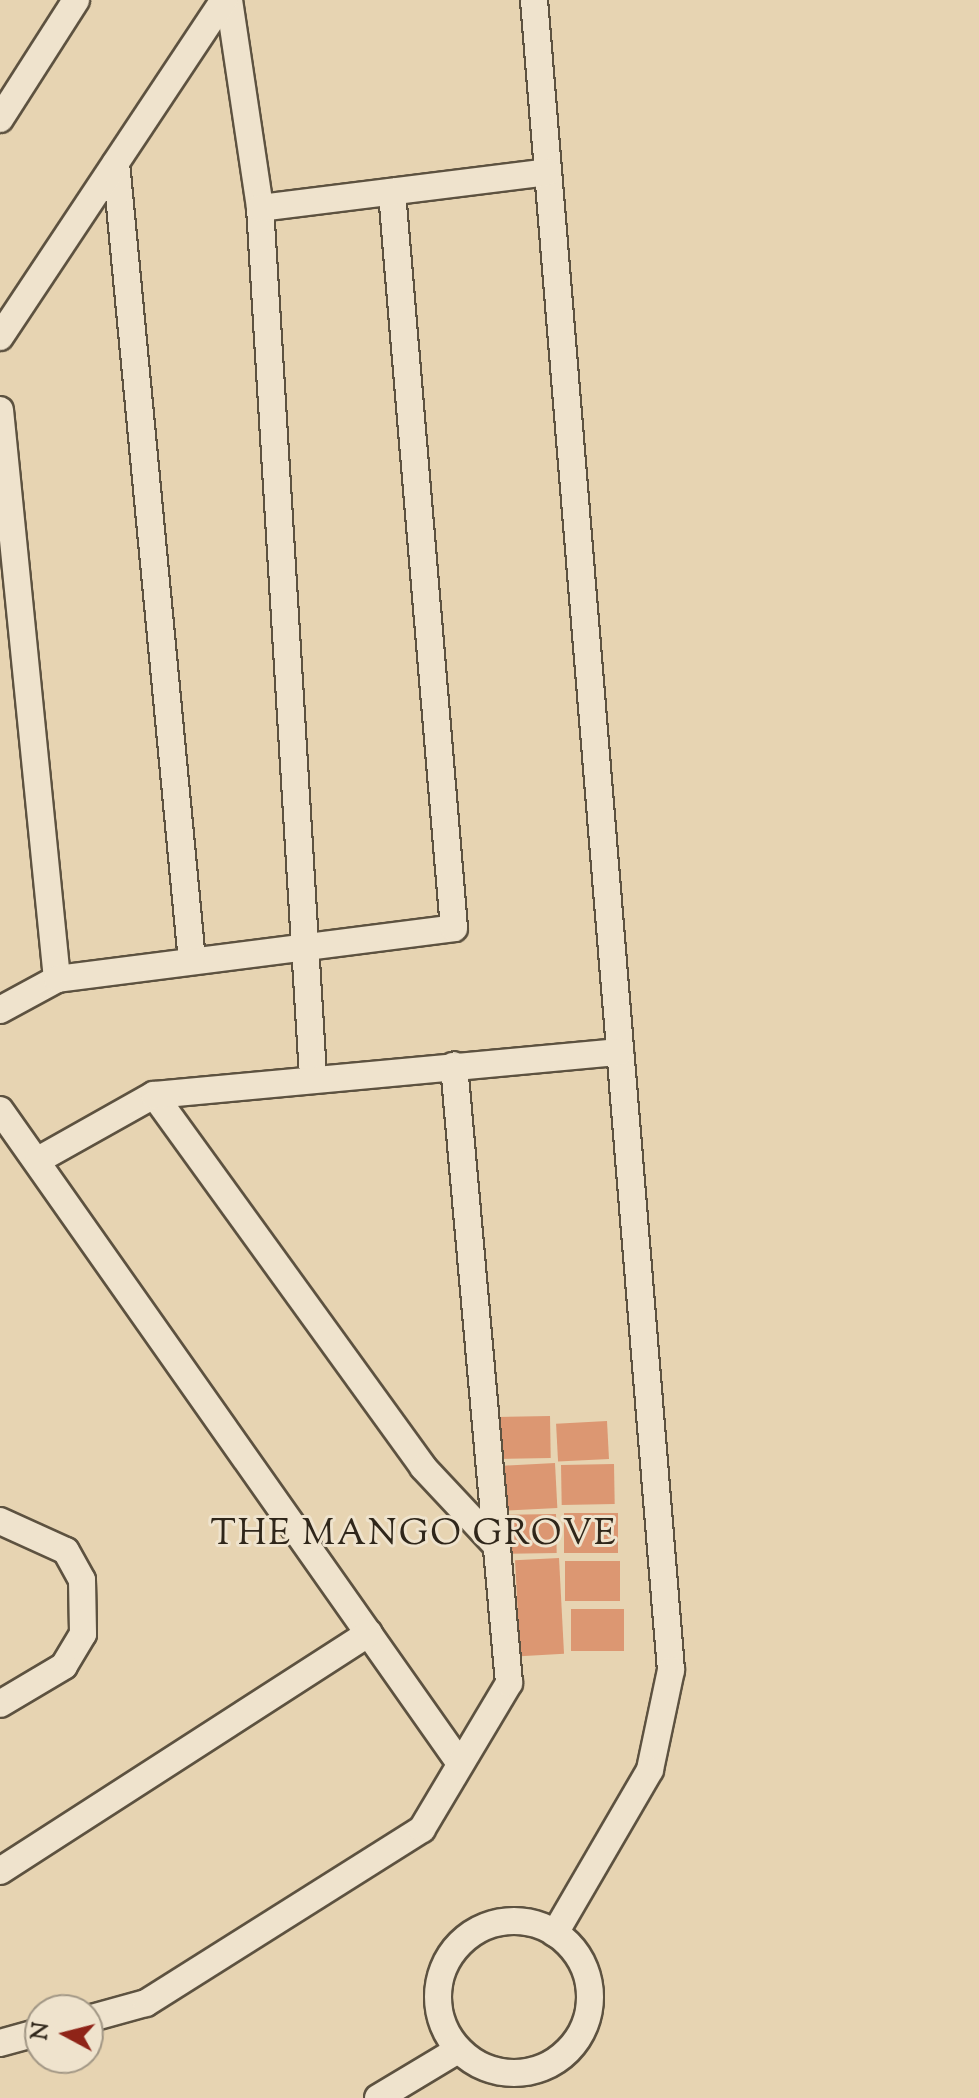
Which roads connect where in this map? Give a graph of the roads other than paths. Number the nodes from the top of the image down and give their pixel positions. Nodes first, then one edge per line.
1 (76, 0) edge
2 (227, 0) edge
3 (534, 0) edge
4 (0, 119) edge
5 (116, 163) junction
6 (547, 172) junction
7 (392, 192) junction
8 (260, 208) junction
9 (0, 337) edge
10 (0, 410) edge
11 (305, 946) junction
12 (192, 961) junction
13 (57, 979) junction
14 (0, 1010) edge
15 (620, 1052) junction
16 (454, 1065) junction
17 (313, 1076) junction
18 (154, 1095) junction
19 (0, 1110) edge
20 (38, 1160) junction
21 (0, 1521) edge
22 (497, 1546) junction
23 (369, 1633) junction
24 (0, 1704) edge
25 (459, 1762) junction
26 (0, 1871) edge
27 (555, 1933) junction
28 (104, 2015) edge
29 (24, 2036) edge
30 (0, 2043) edge
31 (458, 2050) junction
32 (378, 2098) edge

1 - 4 street
2 - 5 street
2 - 8 street
3 - 6 street
5 - 9 street
5 - 12 street
6 - 7 street
6 - 15 street
7 - 8 street
7 - 11 street
8 - 11 street
10 - 13 street
11 - 12 street
11 - 17 street
12 - 13 street
13 - 14 street
15 - 16 street
15 - 27 street
16 - 17 street
16 - 22 street
17 - 18 street
18 - 20 street
18 - 22 street
19 - 20 street
20 - 23 street
21 - 24 street
22 - 25 street
23 - 25 street
23 - 26 street
25 - 28 street
27 - 31 street
27 - 31 street
29 - 30 street
31 - 32 street

